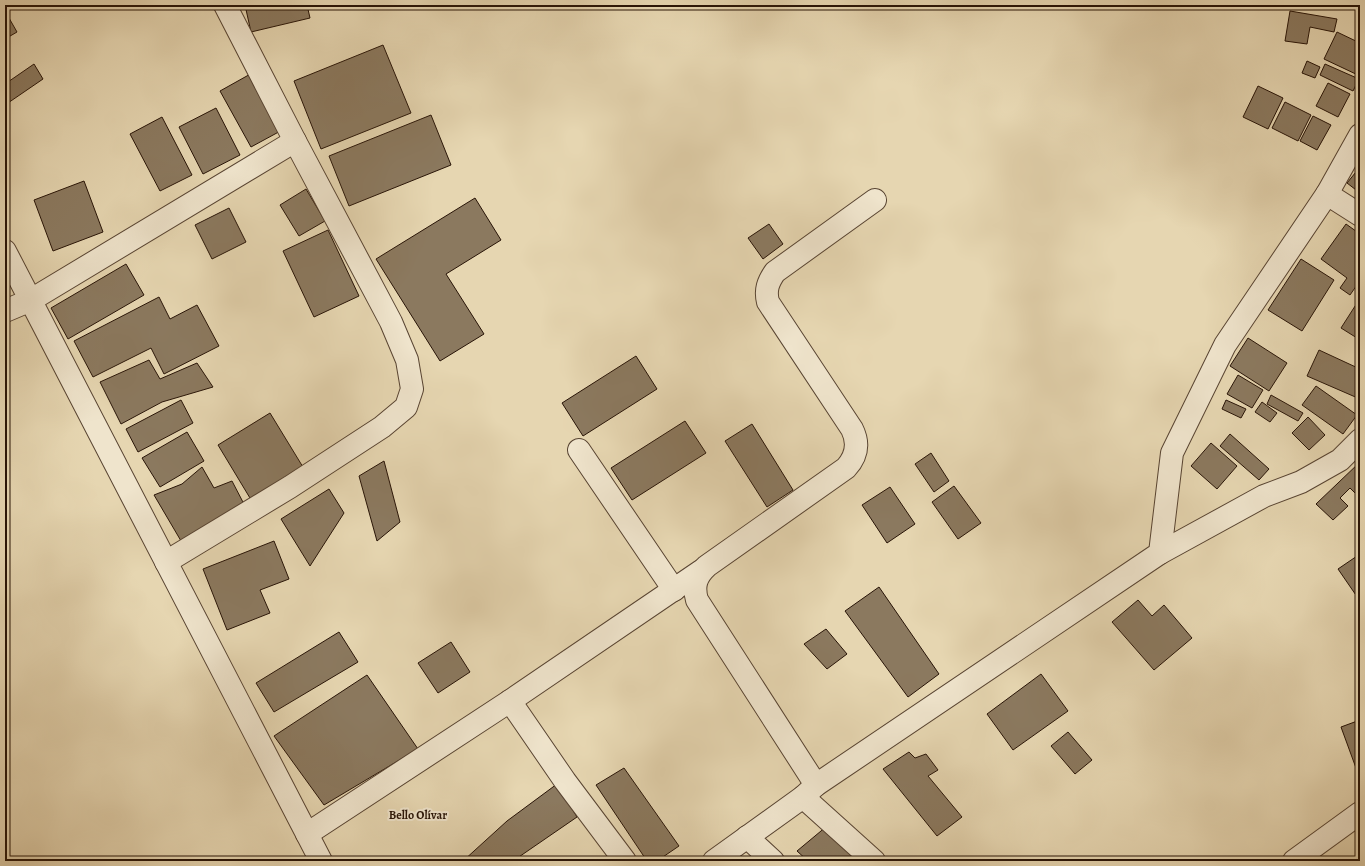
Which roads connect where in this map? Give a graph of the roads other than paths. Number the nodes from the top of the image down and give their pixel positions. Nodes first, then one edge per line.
1 (225, 5) edge
2 (1360, 136) edge
3 (295, 141) junction
4 (1327, 194) junction
5 (875, 200) dead end
6 (1360, 215) edge
7 (5, 251) edge
8 (31, 300) junction
9 (5, 311) edge
10 (1360, 440) edge
11 (579, 450) dead end
12 (1160, 553) junction
13 (166, 562) junction
14 (701, 571) junction
15 (674, 590) junction
16 (510, 701) junction
17 (810, 791) junction
18 (1360, 813) edge
19 (307, 834) junction
20 (747, 837) junction
21 (716, 860) edge
22 (321, 861) edge
23 (625, 861) edge
24 (773, 861) edge
25 (874, 861) edge
26 (1294, 861) edge

1 - 3 street
2 - 4 street
3 - 8 street
3 - 13 street
4 - 6 street
4 - 12 street
5 - 14 street
7 - 8 street
8 - 9 street
8 - 13 street
10 - 12 street
11 - 15 street
12 - 17 street
13 - 19 street
14 - 15 street
14 - 17 street
15 - 16 street
16 - 19 street
16 - 23 street
17 - 20 street
17 - 25 street
18 - 26 street
19 - 22 street
20 - 21 street
20 - 24 street

